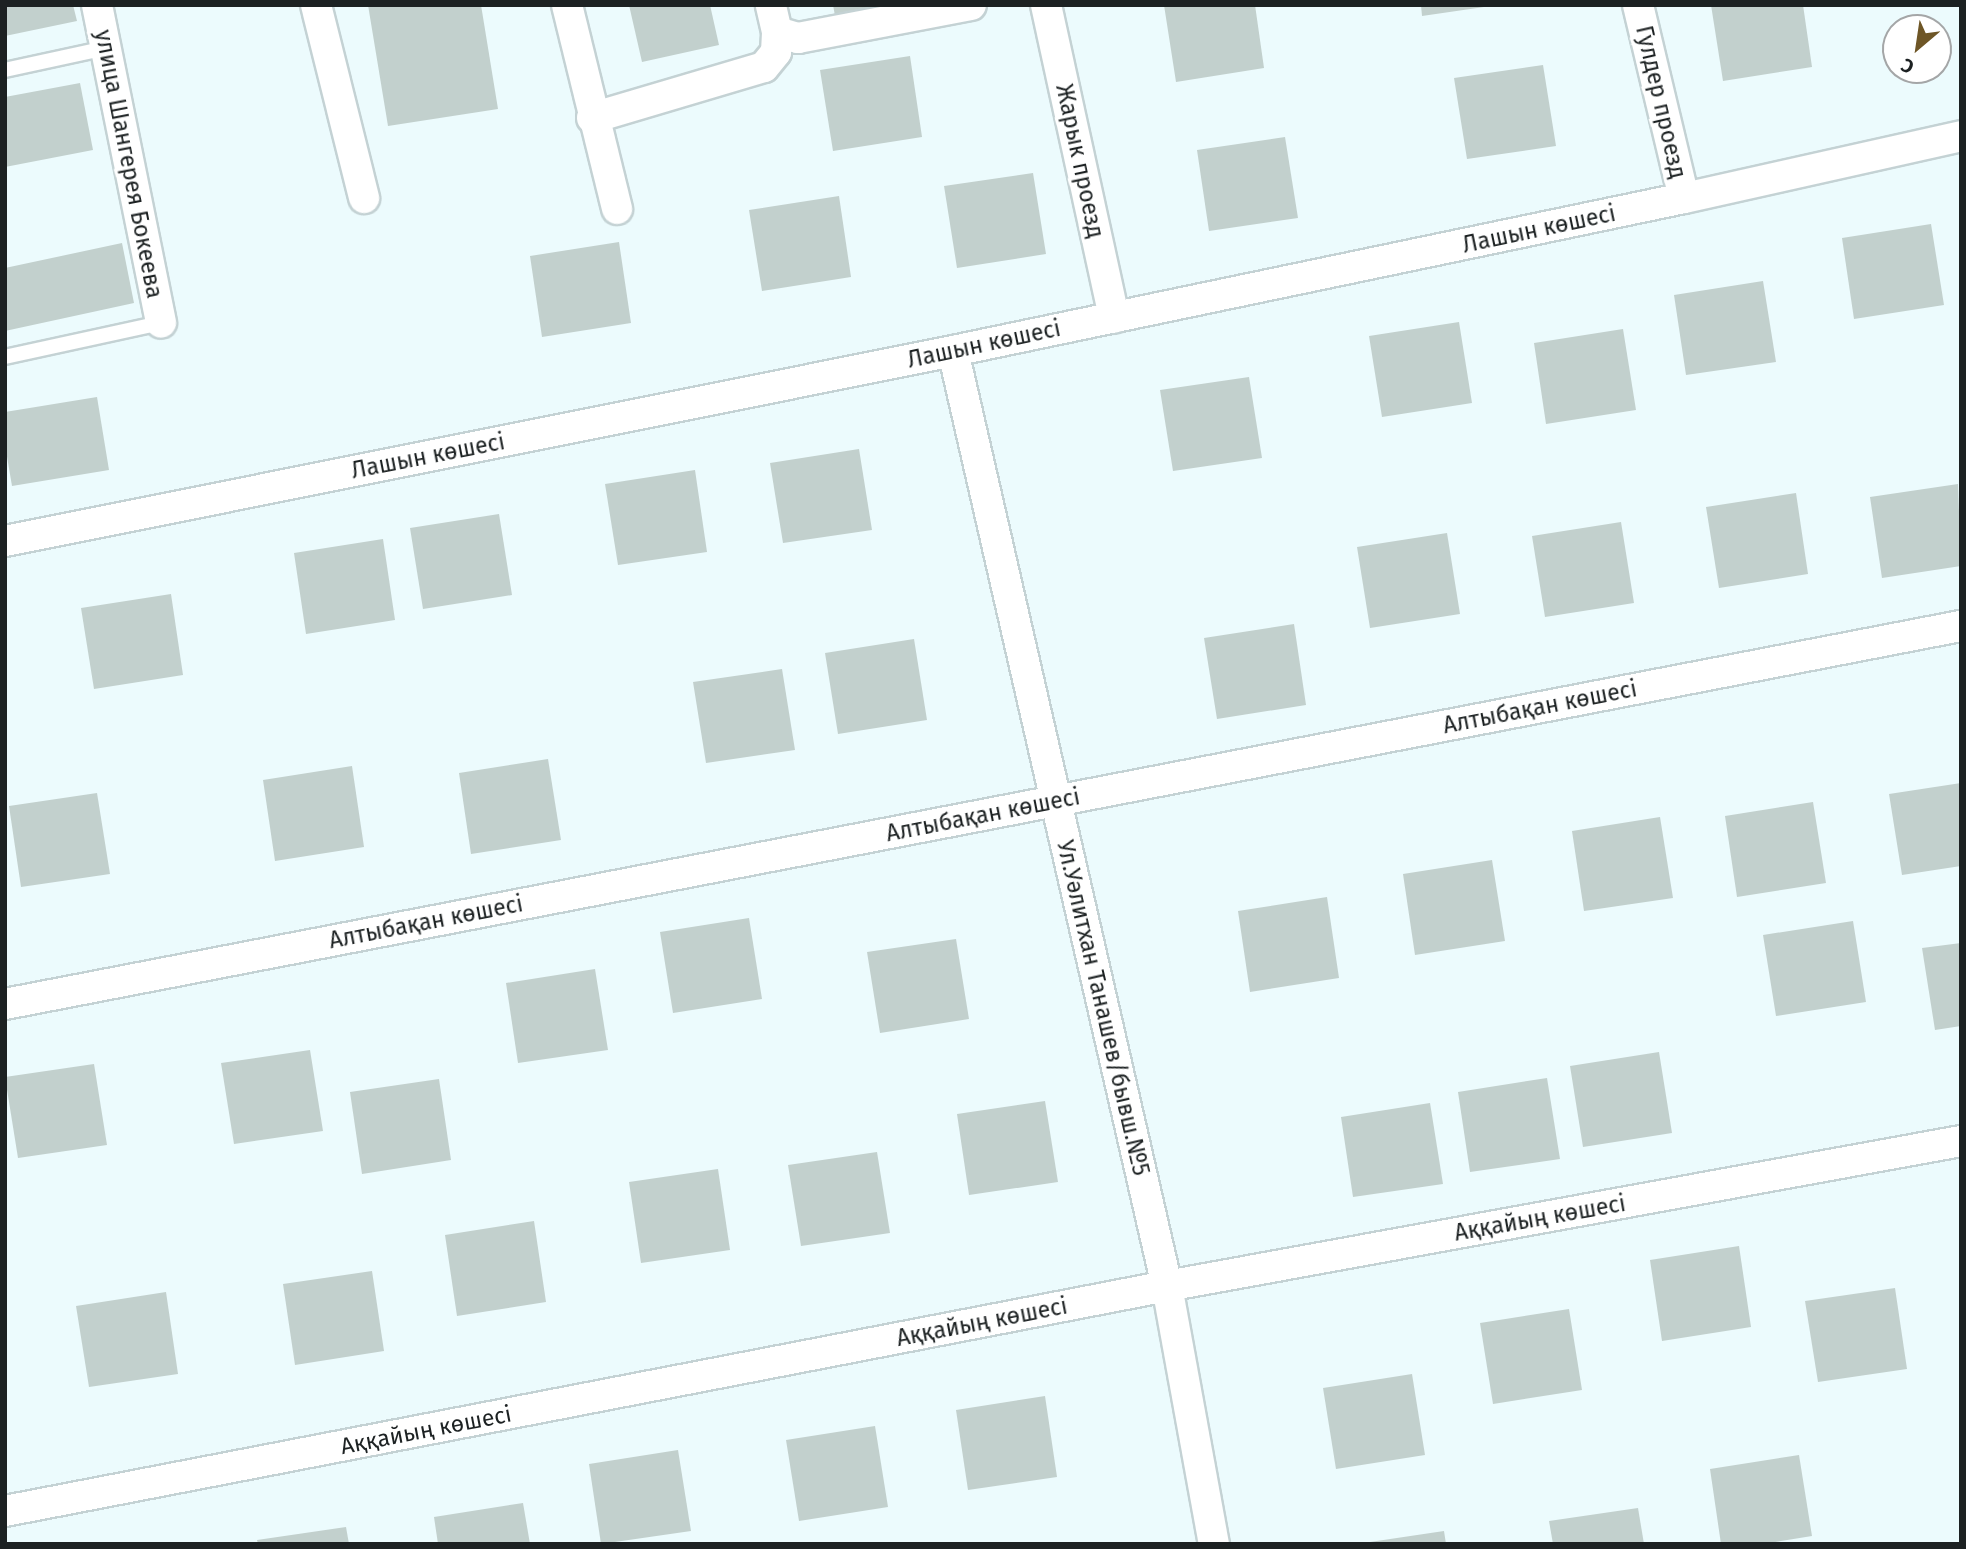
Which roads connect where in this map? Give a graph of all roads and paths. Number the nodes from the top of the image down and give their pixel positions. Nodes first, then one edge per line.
1 (97, 5) edge
2 (316, 5) edge
3 (567, 5) edge
4 (971, 5) edge
5 (1046, 5) edge
6 (1638, 5) edge
7 (774, 19) edge
8 (106, 48) junction
9 (5, 70) edge
10 (592, 118) junction
11 (1961, 136) edge
12 (364, 198) dead end
13 (1684, 198) junction
14 (617, 209) dead end
15 (1114, 318) junction
16 (161, 323) joint
17 (953, 351) junction
18 (5, 357) edge
19 (5, 541) edge
20 (1961, 626) edge
21 (1055, 801) junction
22 (5, 1004) edge
23 (1961, 1141) edge
24 (1167, 1286) junction
25 (5, 1511) edge
26 (1214, 1544) edge

1 - 8 street, улица Шангерея Бокеева
2 - 12 street
3 - 10 street
4 - 7 street
5 - 15 street, Жарык проезд
6 - 13 street, Гулдер проезд
7 - 10 street
8 - 9 lane
8 - 16 street, улица Шангерея Бокеева
10 - 14 street
11 - 13 street, Лашын көшесі
13 - 15 street, Лашын көшесі
15 - 17 street, Лашын көшесі
16 - 18 lane
17 - 19 street, Лашын көшесі
17 - 21 street, Ул.Уәлитхан Танашев/бывш.№5
20 - 21 street, Алтыбақан көшесі
21 - 22 street, Алтыбақан көшесі
21 - 24 street, Ул.Уәлитхан Танашев/бывш.№5
23 - 24 street, Аққайың көшесі
24 - 25 street, Аққайың көшесі
24 - 26 street, Ул.Уәлитхан Танашев/бывш.№5

